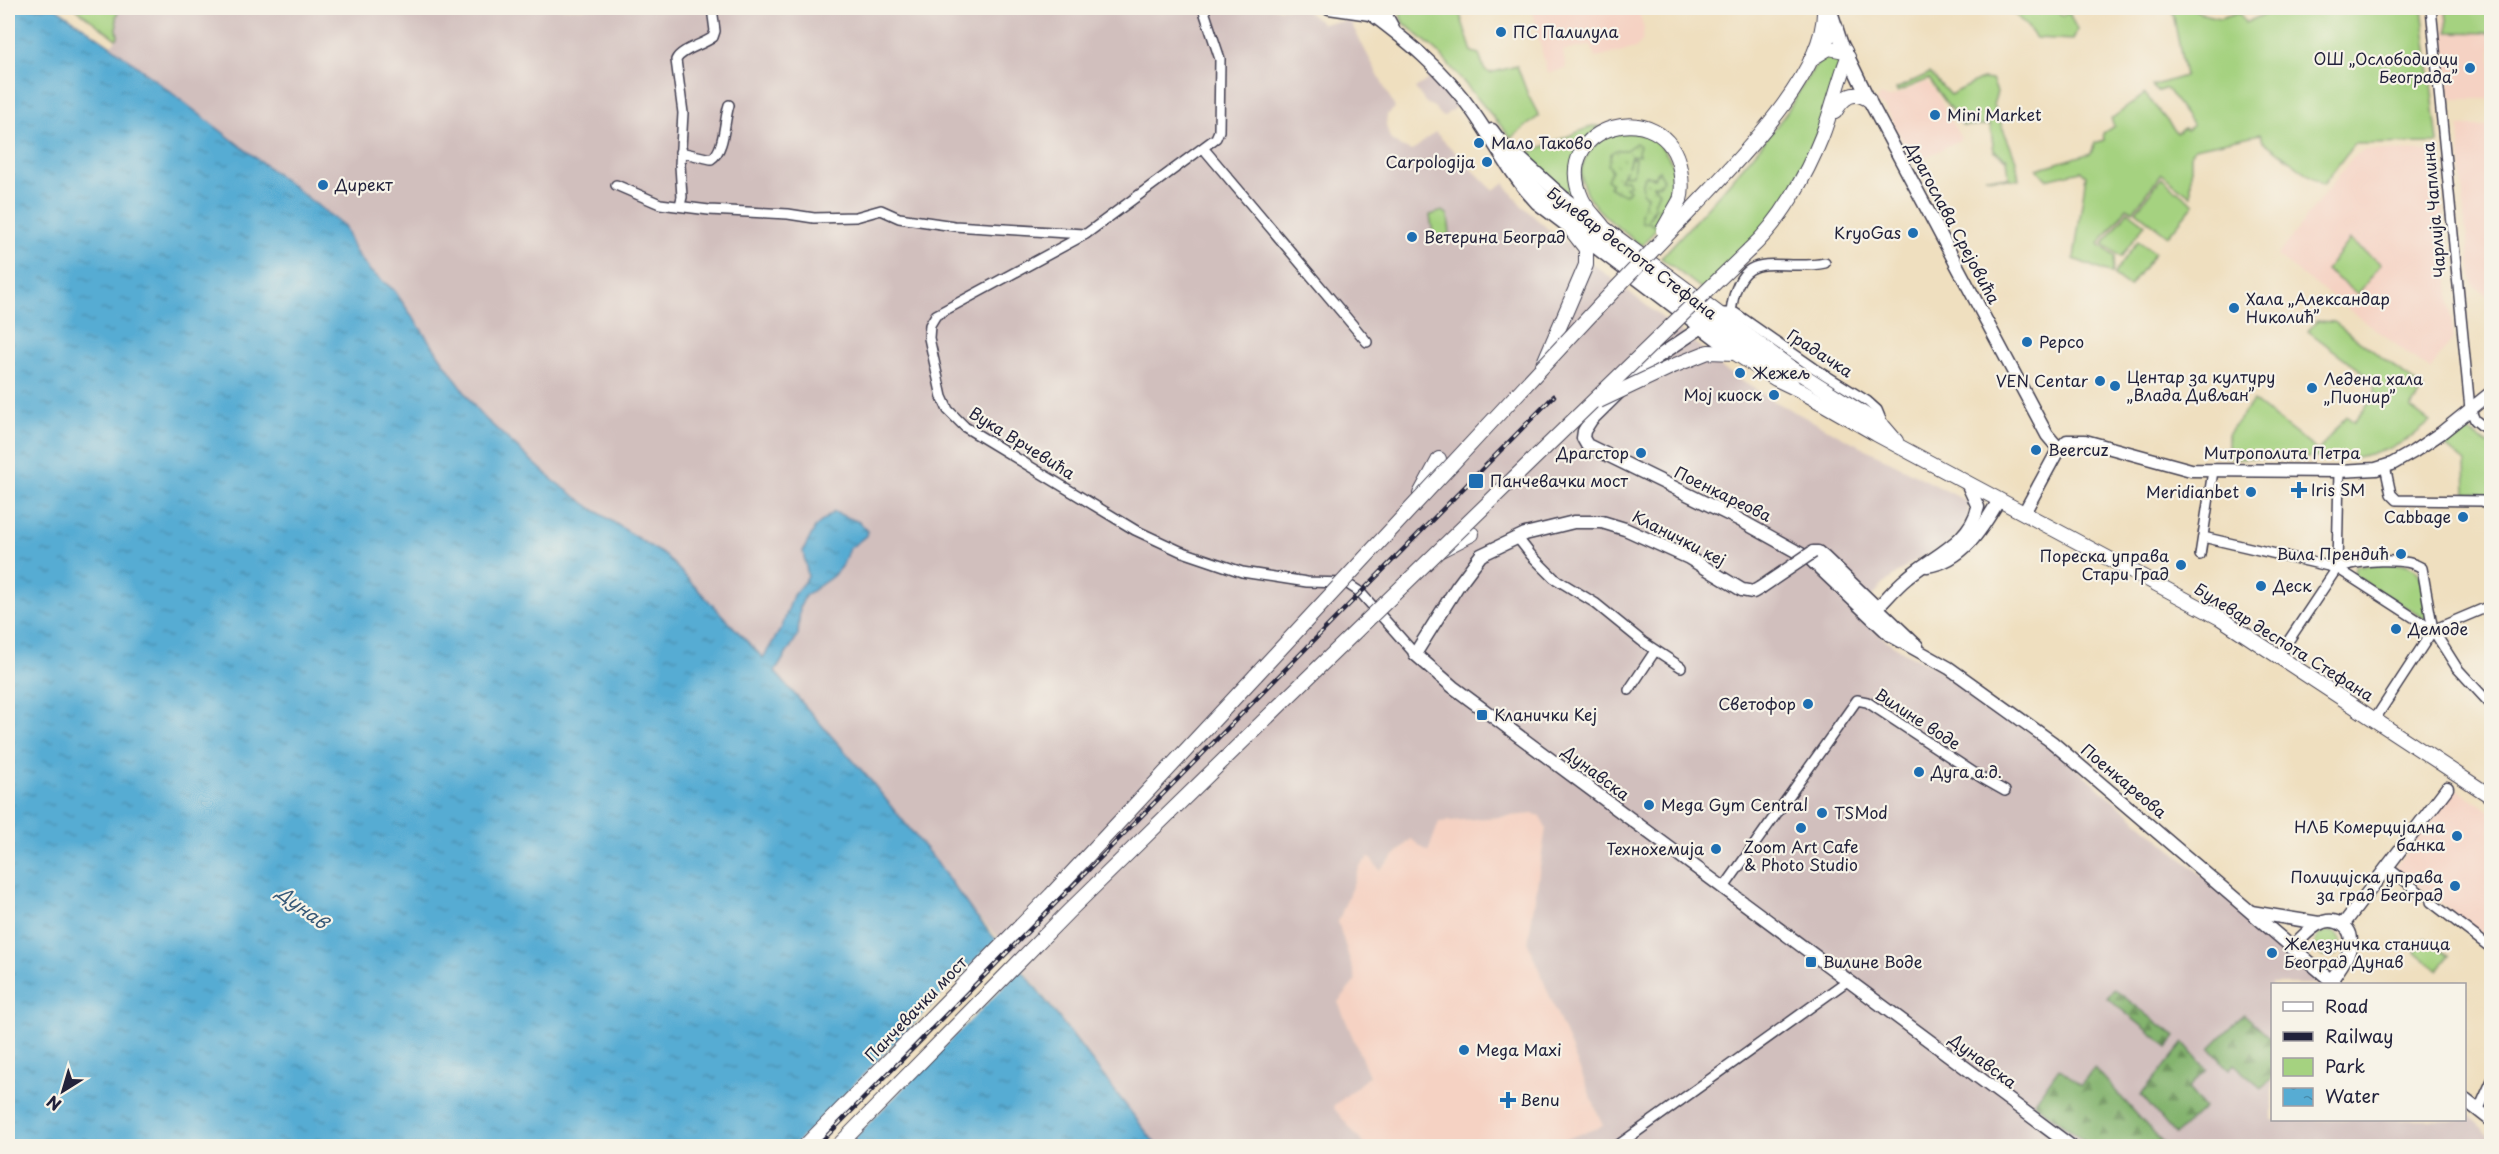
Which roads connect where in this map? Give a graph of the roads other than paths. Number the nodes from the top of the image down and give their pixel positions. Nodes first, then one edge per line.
1 (712, 8) edge
2 (1203, 8) edge
3 (1331, 8) edge
4 (1363, 8) edge
5 (1386, 8) edge
6 (1824, 8) edge
7 (1830, 8) edge
8 (2431, 8) edge
9 (1374, 16) junction
10 (1836, 28) junction
11 (1396, 32) junction
12 (1847, 54) junction
13 (1812, 57) junction
14 (1869, 100) junction
15 (729, 105) dead end
16 (1474, 113) junction
17 (1826, 122) junction
18 (1504, 144) junction
19 (1204, 149) junction
20 (680, 152) junction
21 (616, 185) dead end
22 (680, 205) junction
23 (1604, 228) junction
24 (1572, 231) junction
25 (1086, 234) junction
26 (1825, 263) dead end
27 (1638, 266) junction
28 (1724, 312) junction
29 (1688, 317) junction
30 (1702, 327) junction
31 (1367, 342) dead end
32 (1665, 350) junction
33 (1735, 353) junction
34 (1540, 371) junction
35 (1799, 390) junction
36 (2492, 392) edge
37 (1589, 405) junction
38 (2470, 409) junction
39 (2492, 434) edge
40 (1900, 447) junction
41 (2059, 448) junction
42 (1439, 459) dead end
43 (2385, 466) junction
44 (2213, 471) junction
45 (2339, 471) junction
46 (1967, 483) junction
47 (1999, 500) junction
48 (1412, 509) junction
49 (2024, 513) junction
50 (2492, 527) edge
51 (1472, 534) dead end
52 (1517, 537) junction
53 (2203, 537) junction
54 (1813, 552) joint
55 (1437, 553) junction
56 (2200, 555) dead end
57 (1923, 567) junction
58 (2337, 568) junction
59 (2492, 605) edge
60 (1877, 608) junction
61 (2433, 630) junction
62 (1655, 651) junction
63 (1924, 653) junction
64 (1415, 654) junction
65 (2279, 655) junction
66 (1681, 667) dead end
67 (1629, 690) dead end
68 (2492, 706) edge
69 (2375, 720) junction
70 (2447, 788) dead end
71 (2005, 791) dead end
72 (2492, 797) edge
73 (2387, 867) junction
74 (1723, 889) junction
75 (2251, 912) junction
76 (2319, 923) junction
77 (2343, 925) junction
78 (2292, 948) junction
79 (2492, 949) edge
80 (1847, 981) junction
81 (2333, 983) edge
82 (2492, 1080) edge
83 (2466, 1101) edge
84 (2478, 1111) junction
85 (2492, 1121) edge
86 (2492, 1126) edge
87 (805, 1146) edge
88 (838, 1146) edge
89 (1617, 1146) edge
90 (2071, 1146) edge

1 - 20 street
2 - 19 street, Вука Врчевића
3 - 9 main road, Булевар деспота Стефана
4 - 9 main road, Булевар деспота Стефана
5 - 11 main road
6 - 13 main road
7 - 10 main road, Драгослава Срејовића
8 - 38 street, Чарлија Чаплина
9 - 11 main road, Булевар деспота Стефана
10 - 12 main road, Драгослава Срејовића
10 - 13 main road
11 - 16 main road, Булевар деспота Стефана
12 - 13 main road
12 - 14 main road, Драгослава Срејовића
12 - 17 main road
13 - 27 main road, bridge
14 - 17 main road
14 - 41 main road, Драгослава Срејовића
15 - 20 street
16 - 18 main road, Булевар деспота Стефана
16 - 24 main road, Булевар деспота Стефана
17 - 37 main road, bridge
18 - 23 main road
18 - 35 main road, Булевар деспота Стефана
19 - 25 street, Вука Врчевића
19 - 31 street
20 - 22 street
21 - 22 street
22 - 25 street
23 - 27 main road, bridge
23 - 28 main road
24 - 29 main road, Булевар деспота Стефана
24 - 34 main road, bridge
25 - 64 street, Вука Врчевића
26 - 28 street
27 - 34 main road, bridge
28 - 40 main road
29 - 30 main road, Булевар деспота Стефана
29 - 32 main road
30 - 32 main road
30 - 33 main road, Булевар деспота Стефана
32 - 63 main road, Поенкареова
33 - 35 main road, Булевар деспота Стефана
33 - 37 main road, bridge
34 - 48 main road, bridge
35 - 40 main road, Булевар деспота Стефана
36 - 38 main road
37 - 55 main road, bridge
38 - 39 street
38 - 43 main road
40 - 46 main road, Булевар деспота Стефана
41 - 44 main road, Митрополита Петра
41 - 49 main road
42 - 48 main road, bridge
43 - 45 main road, Митрополита Петра
43 - 50 street, Митрополита Петра
44 - 45 main road, Митрополита Петра
44 - 53 street
45 - 58 street
46 - 47 main road, Булевар деспота Стефана
46 - 57 main road
47 - 49 main road, Булевар деспота Стефана
47 - 57 main road
48 - 87 main road, Панчевачки мост, bridge
49 - 65 main road, Булевар деспота Стефана
51 - 55 main road, bridge
52 - 54 main road, Кланички кеј, bridge
52 - 62 street
52 - 64 main road, Кланички кеј
53 - 56 street
53 - 58 street
54 - 60 main road, Поенкареова
55 - 88 main road, bridge
57 - 60 main road
58 - 61 street
58 - 61 street
58 - 65 street
59 - 61 street
60 - 63 main road, Поенкареова
61 - 68 street
61 - 69 street
62 - 66 street
62 - 67 street
63 - 75 main road, Поенкареова
64 - 74 main road, Дунавска
65 - 69 main road, Булевар деспота Стефана
69 - 72 main road, Булевар деспота Стефана
70 - 73 main road
71 - 74 street, Вилине воде
73 - 77 main road
73 - 79 street
74 - 80 main road, Дунавска
75 - 76 main road
75 - 78 main road, Поенкареова
76 - 77 main road
76 - 78 main road
77 - 81 main road, Поенкареова
78 - 81 main road, Поенкареова
80 - 89 street
80 - 90 main road, Дунавска
82 - 84 street
83 - 84 main road
84 - 85 main road
84 - 86 main road

